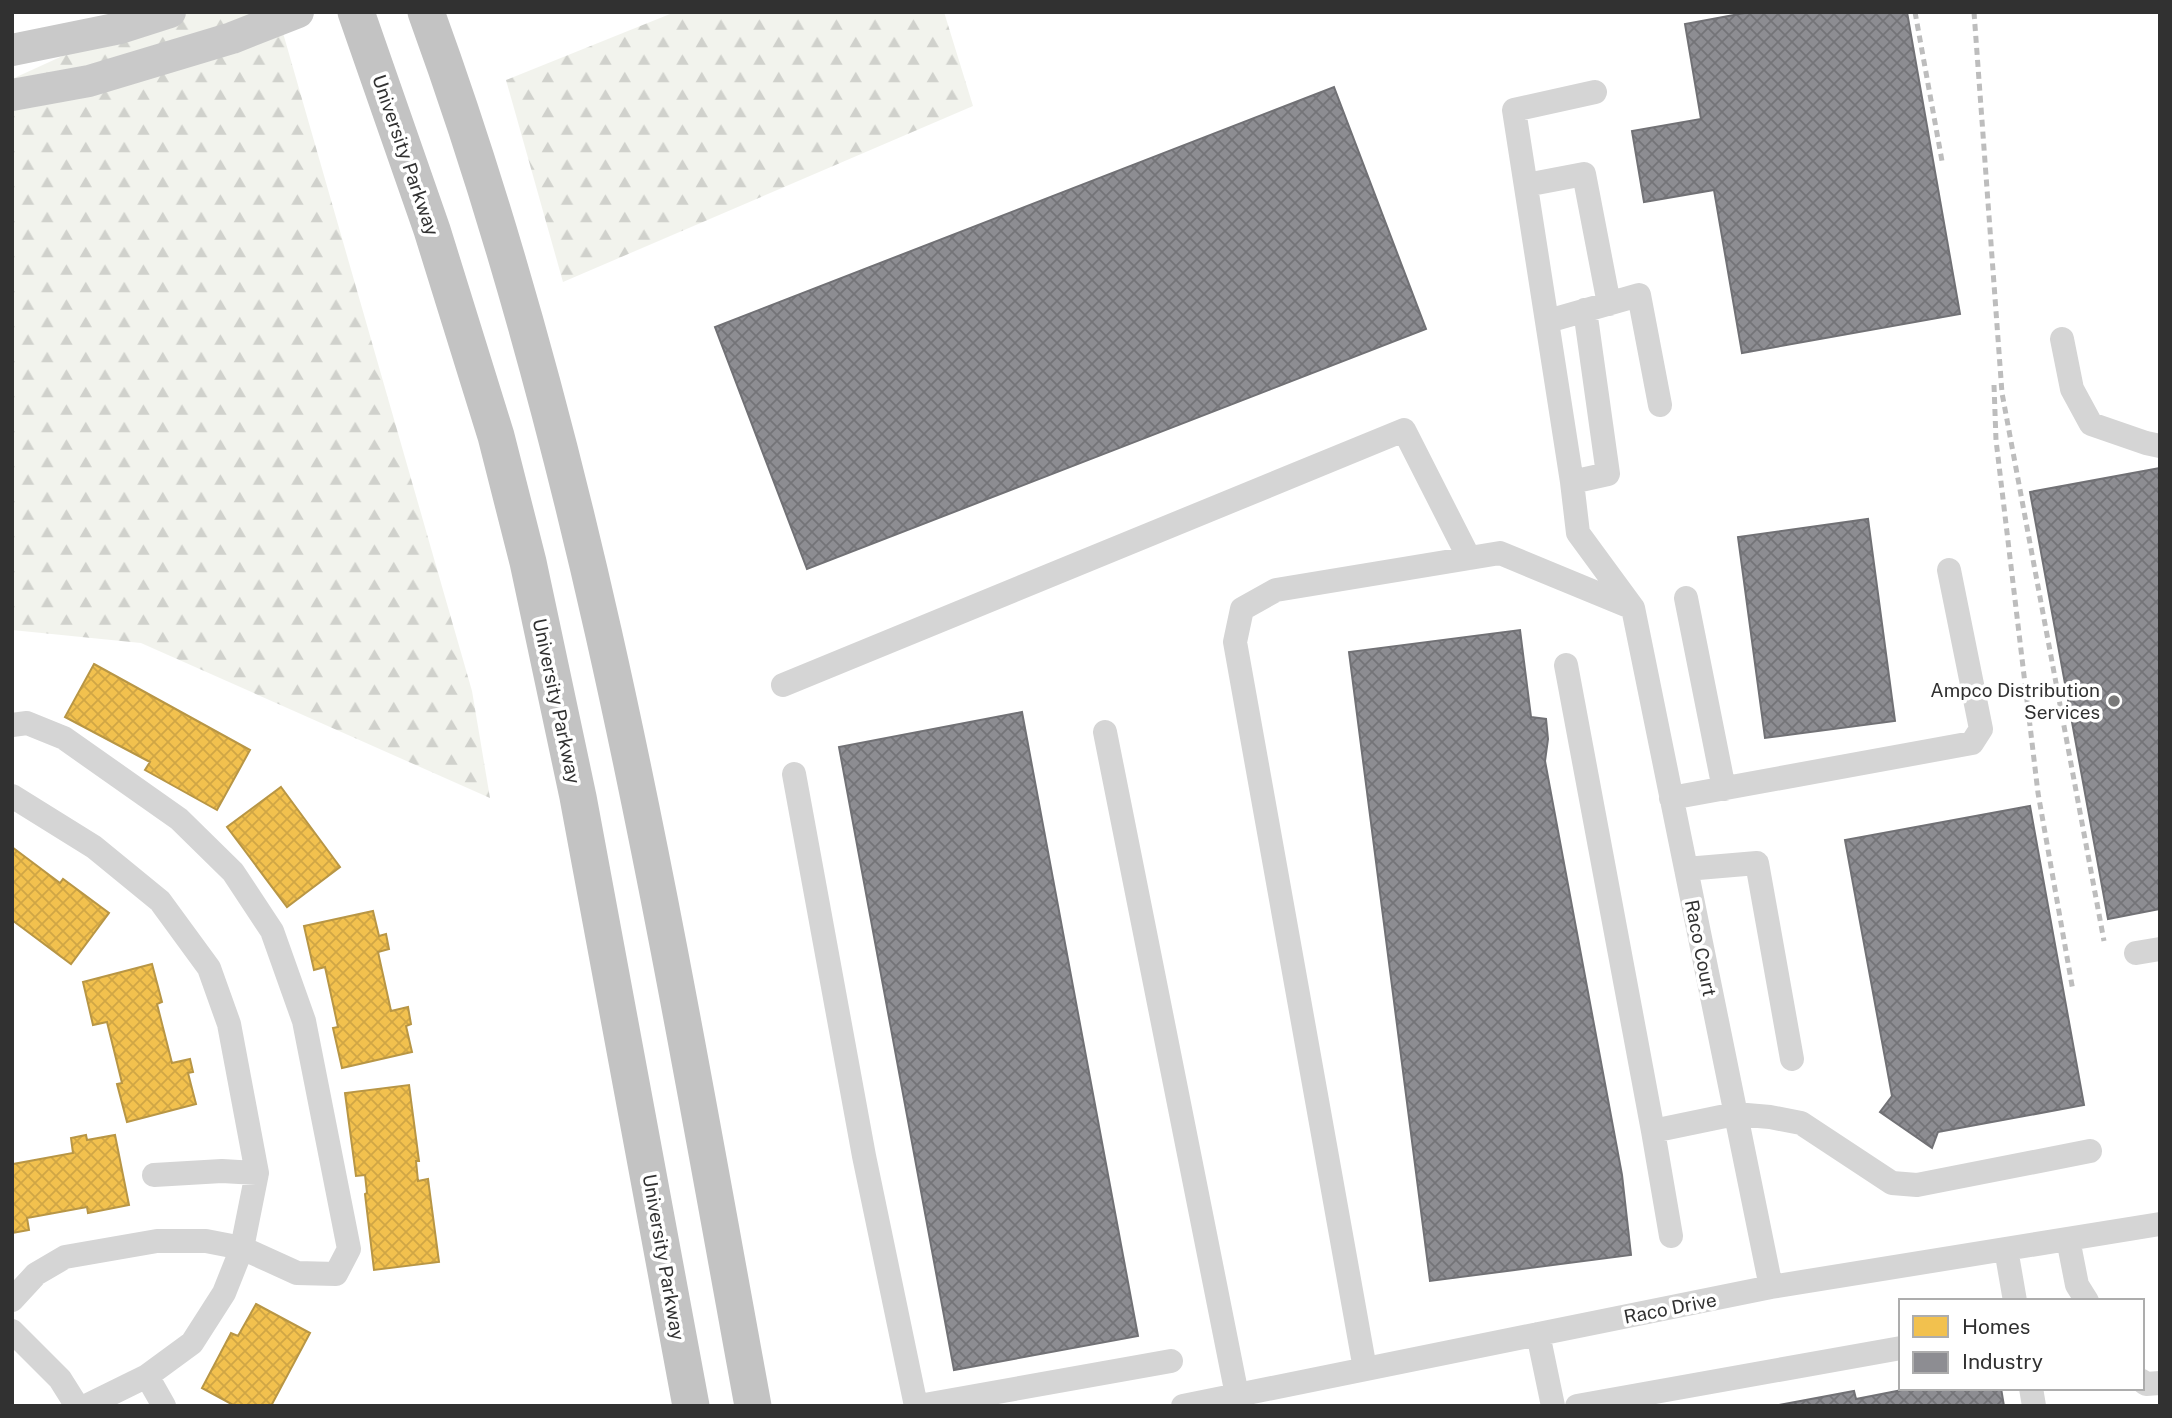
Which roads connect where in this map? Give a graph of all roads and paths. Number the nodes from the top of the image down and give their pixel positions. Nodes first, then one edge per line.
1 (170, 12) edge
2 (298, 12) edge
3 (356, 12) edge
4 (426, 12) edge
5 (12, 50) edge
6 (1595, 92) dead end
7 (12, 95) edge
8 (1526, 185) junction
9 (1609, 303) junction
10 (1585, 310) junction
11 (1548, 321) junction
12 (2062, 339) dead end
13 (1660, 405) dead end
14 (2160, 446) edge
15 (1572, 482) junction
16 (1469, 558) junction
17 (1949, 570) dead end
18 (1686, 598) dead end
19 (1633, 608) junction
20 (1566, 665) dead end
21 (783, 685) dead end
22 (12, 725) edge
23 (1105, 732) dead end
24 (794, 774) dead end
25 (1724, 789) junction
26 (12, 796) edge
27 (1671, 798) junction
28 (1686, 869) junction
29 (1792, 1059) dead end
30 (1735, 1114) junction
31 (1653, 1131) junction
32 (2090, 1151) dead end
33 (257, 1173) junction
34 (154, 1175) dead end
35 (2160, 1224) edge
36 (720, 1225) junction
37 (1671, 1236) dead end
38 (2068, 1239) junction
39 (242, 1248) junction
40 (2006, 1249) junction
41 (1771, 1287) junction
42 (2015, 1299) edge
43 (2086, 1299) edge
44 (12, 1300) edge
45 (12, 1331) edge
46 (1538, 1334) junction
47 (1899, 1348) edge
48 (1171, 1361) dead end
49 (1365, 1369) junction
50 (147, 1376) junction
51 (1237, 1395) junction
52 (691, 1405) edge
53 (77, 1406) edge
54 (86, 1406) edge
55 (164, 1406) edge
56 (753, 1406) edge
57 (773, 1406) edge
58 (918, 1406) edge
59 (1183, 1406) edge
60 (1553, 1406) edge
61 (1577, 1406) edge

1 - 5 main road
2 - 7 main road
3 - 52 highway, University Parkway
4 - 36 highway
6 - 8 street
8 - 9 street
8 - 11 street
9 - 10 street
9 - 13 street
10 - 11 street
10 - 15 street
11 - 15 street
12 - 14 street
15 - 19 street
16 - 19 street
16 - 21 street
16 - 49 street
17 - 25 street
18 - 25 street
19 - 27 street, Raco Court
20 - 31 street
22 - 39 street
23 - 51 street
24 - 58 street
25 - 27 street
26 - 33 street
27 - 28 street, Raco Court
28 - 29 street
28 - 30 street, Raco Court
30 - 31 street
30 - 32 street
30 - 41 street, Raco Court
31 - 37 street
33 - 34 street
33 - 39 street
35 - 38 street, Raco Drive
36 - 56 highway
36 - 57 highway
38 - 40 street, Raco Drive
38 - 43 street
39 - 44 street
39 - 50 street
40 - 41 street, Raco Drive
40 - 42 street
41 - 46 street, Raco Drive
45 - 53 street
46 - 49 street, Raco Drive
46 - 60 street
47 - 61 street
48 - 58 street
49 - 51 street, Raco Drive
50 - 54 street
50 - 55 street
51 - 59 street, Raco Drive

